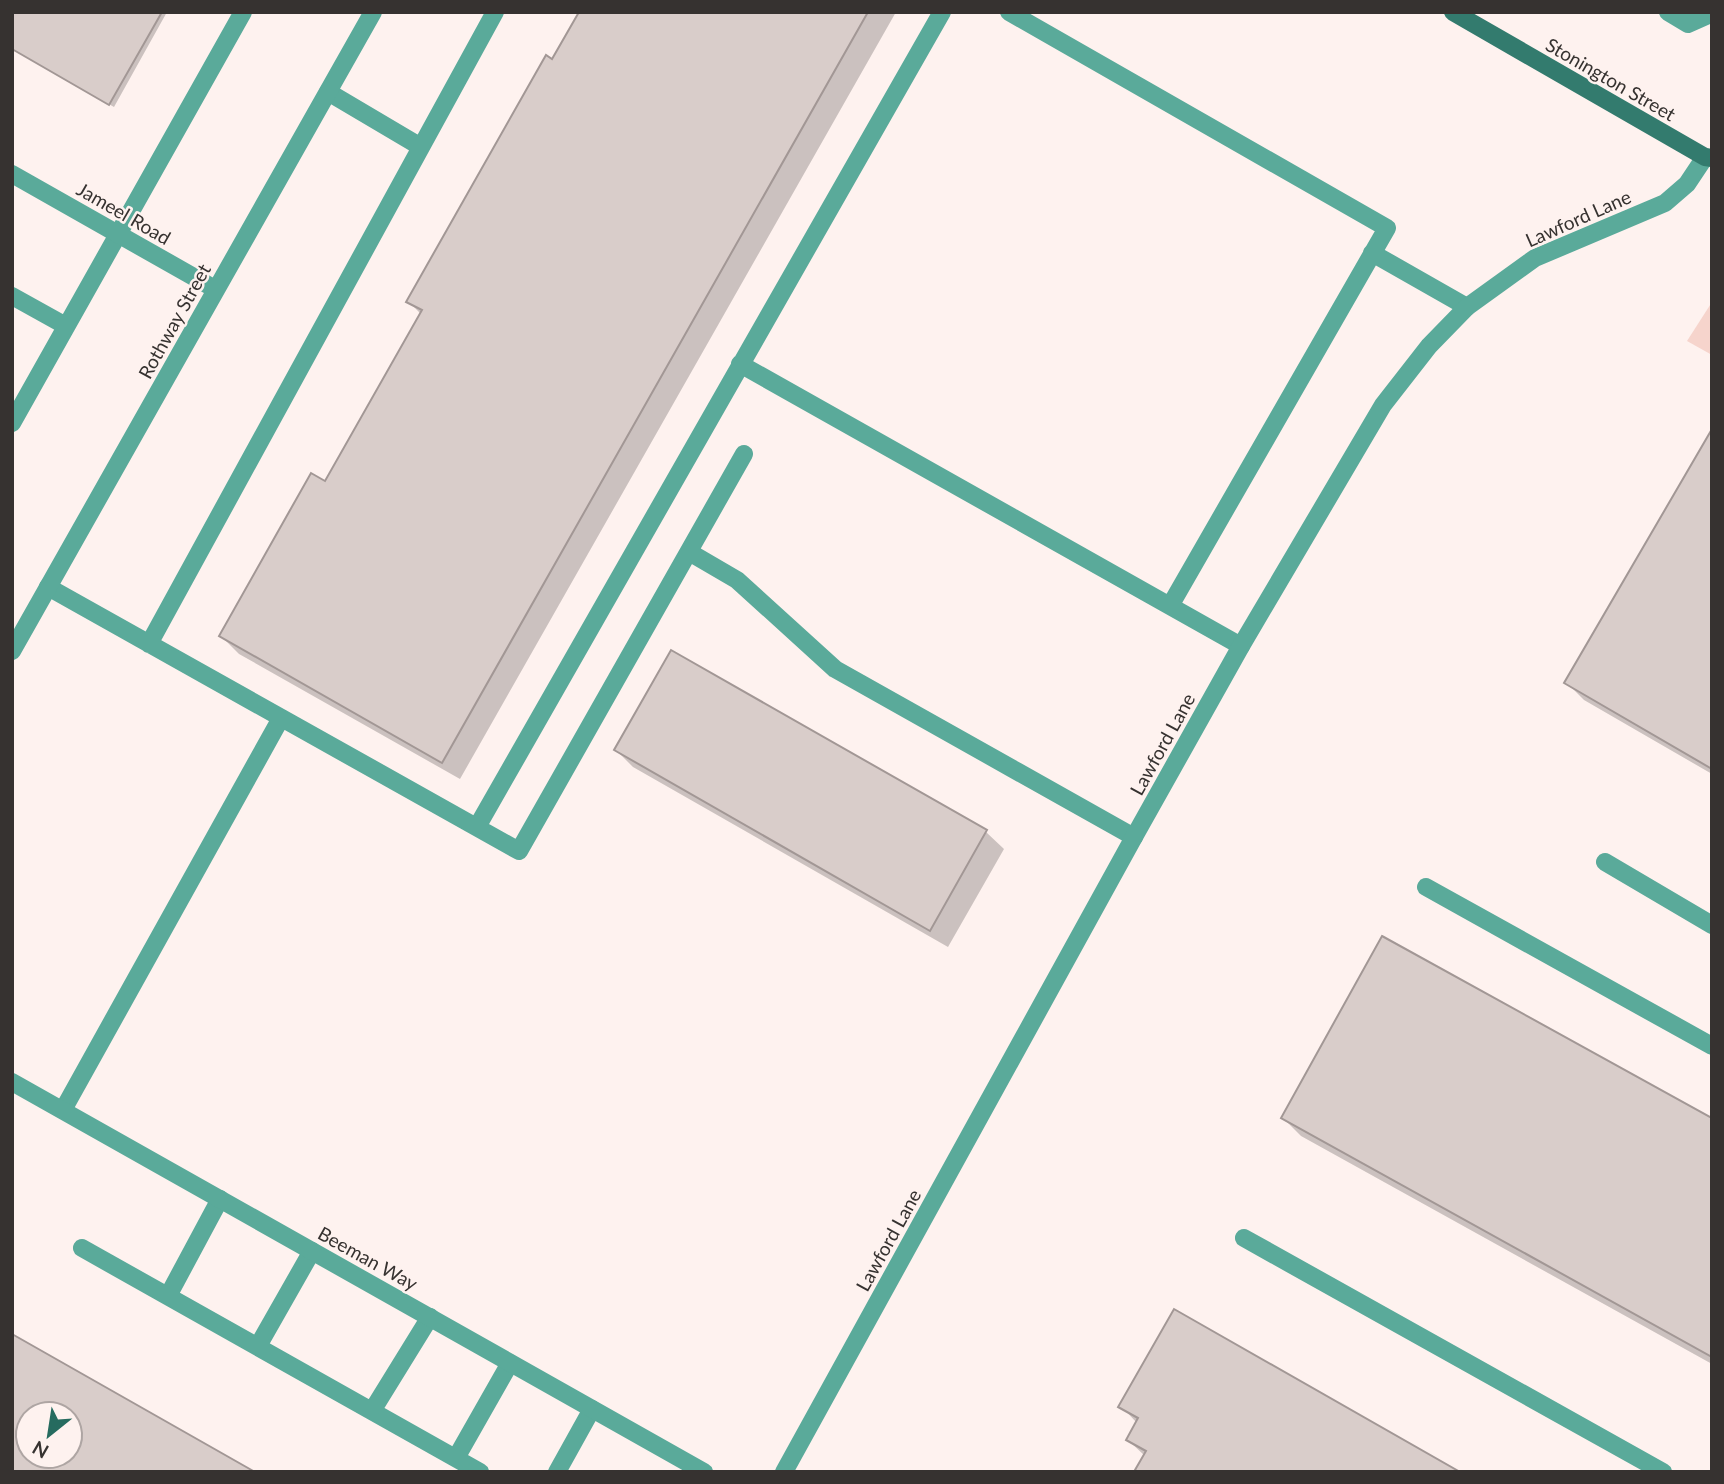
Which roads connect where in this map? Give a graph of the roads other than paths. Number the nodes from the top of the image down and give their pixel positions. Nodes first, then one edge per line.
1 (243, 12) edge
2 (373, 12) edge
3 (495, 12) edge
4 (942, 12) edge
5 (1009, 12) edge
6 (1453, 12) edge
7 (1668, 12) edge
8 (1707, 12) edge
9 (328, 92) junction
10 (421, 147) junction
11 (1709, 158) edge
12 (12, 174) edge
13 (118, 234) junction
14 (1372, 253) junction
15 (215, 289) junction
16 (12, 296) edge
17 (1467, 307) junction
18 (66, 326) junction
19 (740, 364) junction
20 (12, 423) edge
21 (744, 454) dead end
22 (689, 552) junction
23 (48, 587) junction
24 (1170, 606) junction
25 (149, 644) junction
26 (1241, 646) junction
27 (12, 651) edge
28 (281, 718) junction
29 (477, 827) junction
30 (1134, 837) junction
31 (1605, 862) dead end
32 (1426, 887) dead end
33 (1712, 925) edge
34 (1712, 1046) edge
35 (12, 1082) edge
36 (63, 1110) junction
37 (220, 1199) junction
38 (1244, 1238) dead end
39 (82, 1248) dead end
40 (312, 1251) junction
41 (168, 1296) junction
42 (430, 1317) junction
43 (258, 1346) junction
44 (510, 1363) junction
45 (592, 1409) junction
46 (372, 1411) junction
47 (456, 1458) junction
48 (480, 1472) edge
49 (557, 1472) edge
50 (704, 1472) edge
51 (784, 1472) edge
52 (1663, 1472) edge

1 - 13 street
2 - 9 street, Rothway Street
3 - 10 street
4 - 19 street
5 - 14 street
6 - 11 street, Stonington Street
7 - 8 street
9 - 10 street
9 - 15 street, Rothway Street
10 - 25 street
11 - 17 street, Lawford Lane
12 - 13 street, Jameel Road
13 - 15 street, Jameel Road
13 - 18 street
14 - 17 street
14 - 24 street
15 - 23 street, Rothway Street
16 - 18 street
17 - 26 street, Lawford Lane
18 - 20 street
19 - 24 street
19 - 29 street
21 - 22 street
22 - 29 street
22 - 30 street
23 - 25 street
23 - 27 street, Rothway Street
24 - 26 street
25 - 28 street
26 - 30 street, Lawford Lane
28 - 29 street
28 - 36 street
30 - 51 street, Lawford Lane
31 - 33 street
32 - 34 street
35 - 36 street, Beeman Way
36 - 37 street, Beeman Way
37 - 40 street, Beeman Way
37 - 41 street
38 - 52 street
39 - 41 street
40 - 42 street, Beeman Way
40 - 43 street
41 - 43 street
42 - 44 street, Beeman Way
42 - 46 street
43 - 46 street
44 - 45 street, Beeman Way
44 - 47 street
45 - 49 street
45 - 50 street, Beeman Way
46 - 47 street
47 - 48 street

